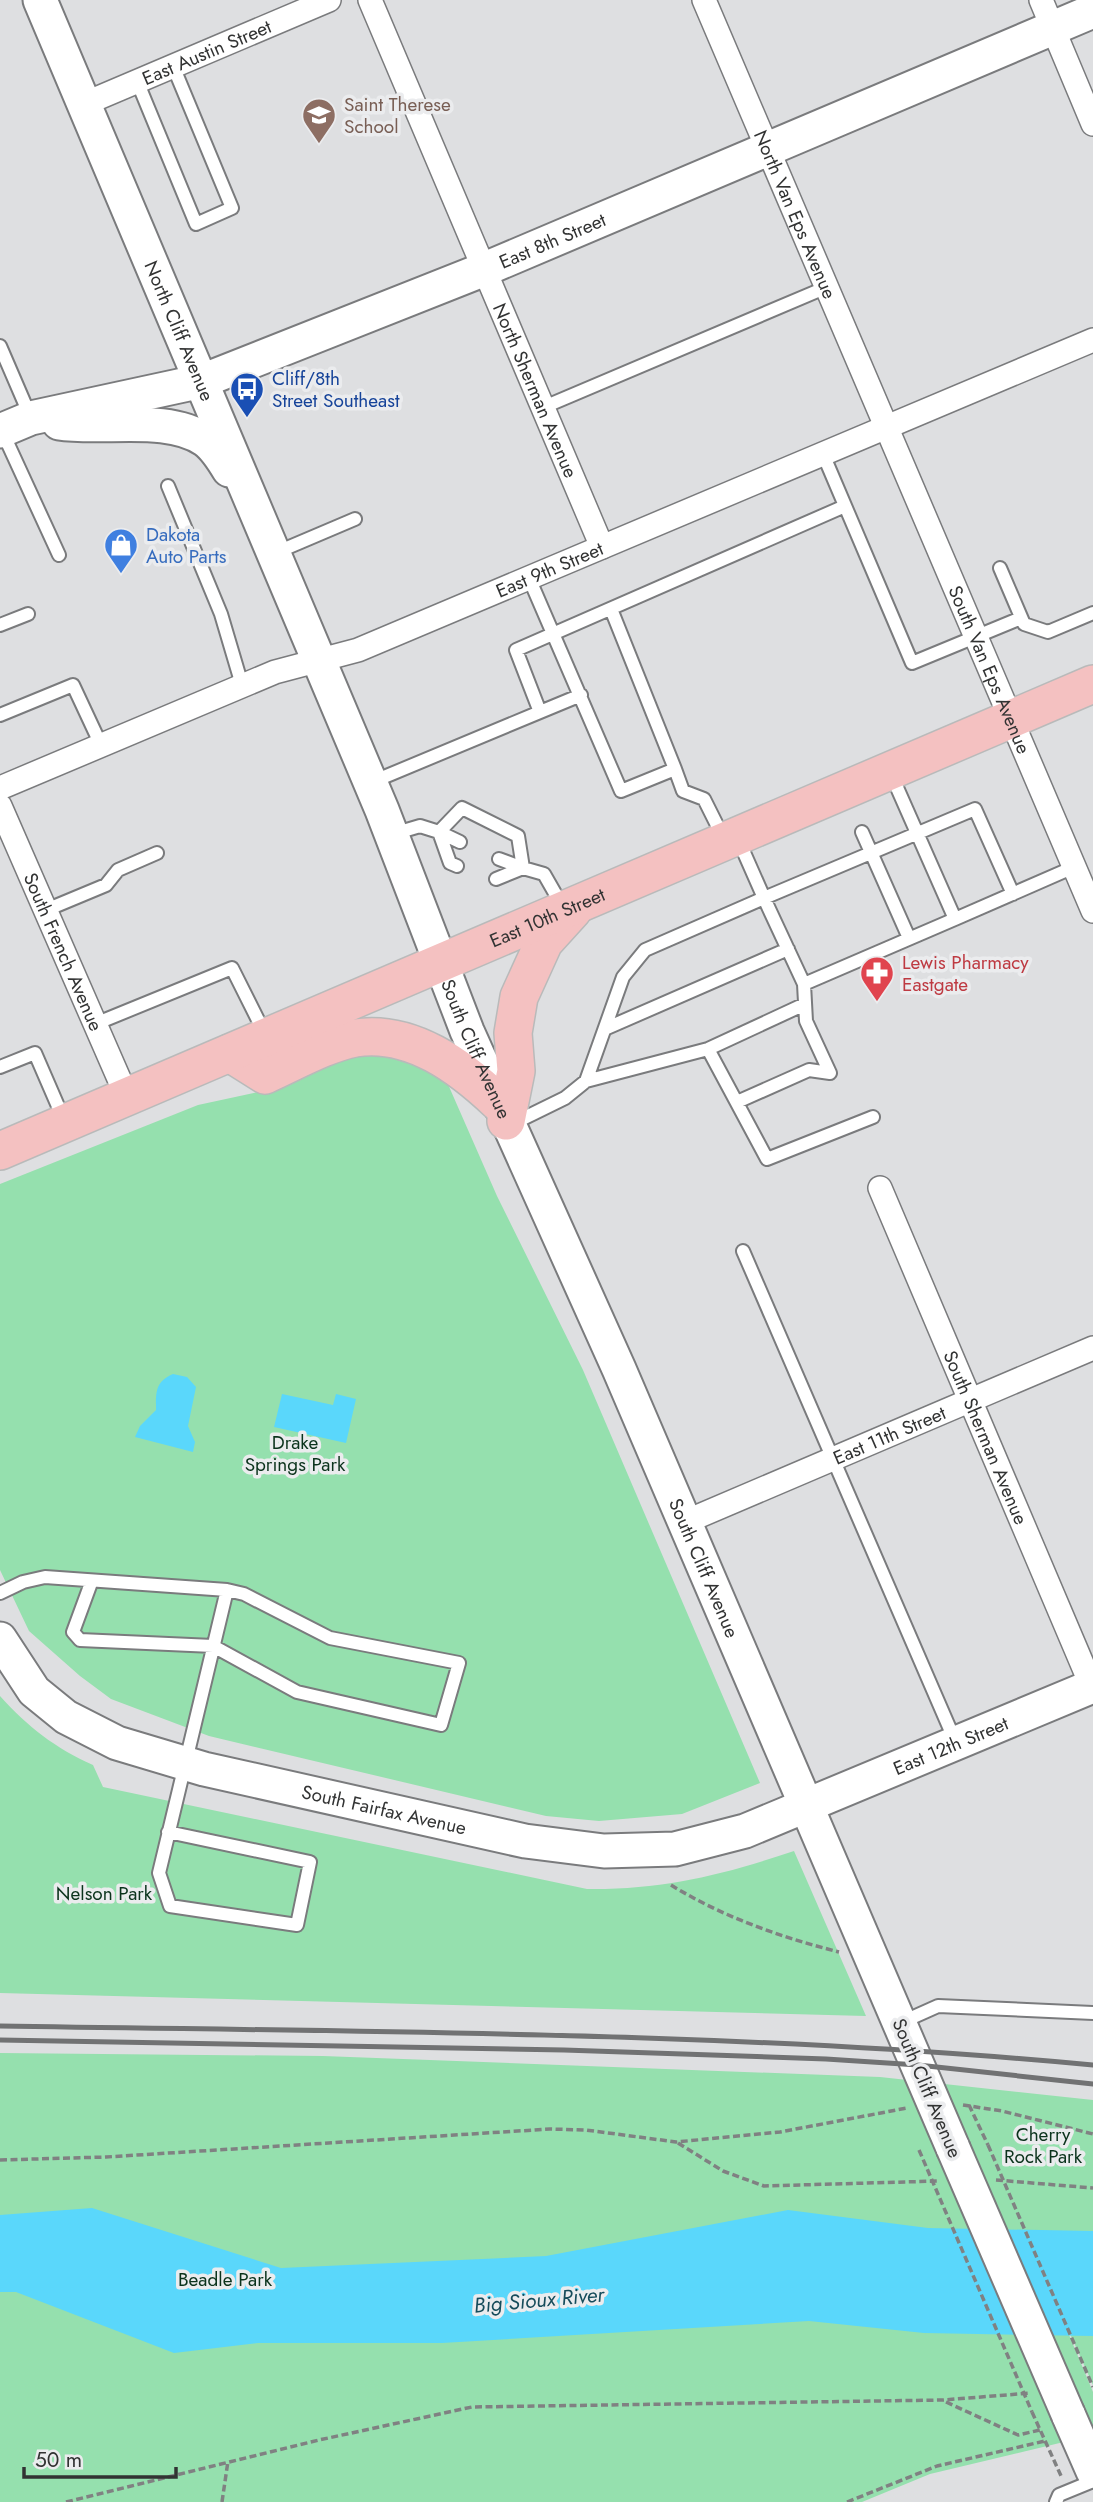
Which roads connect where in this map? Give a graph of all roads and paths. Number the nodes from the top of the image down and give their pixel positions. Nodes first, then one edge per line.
1 (40, 0) edge
2 (329, 0) edge
3 (370, 0) edge
4 (704, 0) edge
5 (1093, 11) edge
6 (1047, 14) edge
7 (173, 66) junction
8 (137, 82) junction
9 (84, 104) junction
10 (1093, 124) edge
11 (768, 148) junction
12 (485, 268) junction
13 (827, 287) junction
14 (1093, 340) edge
15 (0, 346) edge
16 (202, 380) junction
17 (544, 407) junction
18 (11, 427) edge
19 (887, 427) junction
20 (823, 454) junction
21 (168, 486) dead end
22 (845, 506) junction
23 (256, 510) junction
24 (355, 519) dead end
25 (601, 547) junction
26 (274, 553) junction
27 (59, 555) dead end
28 (1000, 568) dead end
29 (529, 578) junction
30 (611, 609) junction
31 (1093, 613) edge
32 (28, 614) dead end
33 (1021, 618) junction
34 (0, 625) edge
35 (555, 633) junction
36 (976, 637) junction
37 (319, 661) junction
38 (1093, 684) edge
39 (242, 685) junction
40 (581, 695) junction
41 (540, 712) junction
42 (0, 715) edge
43 (1011, 719) junction
44 (101, 745) junction
45 (675, 769) junction
46 (890, 770) junction
47 (370, 783) junction
48 (0, 788) edge
49 (0, 806) edge
50 (439, 832) junction
51 (862, 832) dead end
52 (391, 835) junction
53 (918, 835) junction
54 (731, 838) junction
55 (460, 842) dead end
56 (157, 853) dead end
57 (872, 853) junction
58 (499, 859) dead end
59 (457, 866) dead end
60 (1074, 867) junction
61 (523, 868) junction
62 (496, 879) dead end
63 (1013, 894) junction
64 (1090, 897) edge
65 (764, 898) junction
66 (573, 905) junction
67 (46, 910) junction
68 (955, 919) junction
69 (909, 938) junction
70 (788, 949) junction
71 (438, 962) junction
72 (804, 984) junction
73 (805, 1004) junction
74 (95, 1024) junction
75 (607, 1028) junction
76 (266, 1037) junction
77 (708, 1049) junction
78 (230, 1053) junction
79 (0, 1067) edge
80 (586, 1081) junction
81 (127, 1097) junction
82 (737, 1102) junction
83 (504, 1116) junction
84 (873, 1117) dead end
85 (65, 1124) junction
86 (0, 1152) edge
87 (880, 1188) dead end
88 (743, 1251) dead end
89 (1093, 1348) edge
90 (969, 1400) junction
91 (834, 1458) junction
92 (685, 1522) junction
93 (91, 1583) junction
94 (227, 1590) junction
95 (0, 1592) edge
96 (0, 1639) edge
97 (213, 1646) junction
98 (1093, 1687) edge
99 (956, 1744) junction
100 (184, 1763) junction
101 (808, 1806) junction
102 (168, 1832) junction
103 (671, 1885) dead end
104 (839, 1952) dead end
105 (1093, 2013) edge
106 (900, 2023) junction
107 (969, 2105) junction
108 (935, 2107) junction
109 (1093, 2134) edge
110 (676, 2142) junction
111 (919, 2150) dead end
112 (0, 2160) edge
113 (952, 2164) junction
114 (989, 2180) dead end
115 (1093, 2188) edge
116 (1093, 2388) edge
117 (1038, 2393) dead end
118 (943, 2400) junction
119 (1054, 2422) junction
120 (1045, 2441) junction
121 (228, 2461) junction
122 (1081, 2481) edge
123 (1093, 2481) edge
124 (66, 2502) edge
125 (222, 2502) edge
126 (847, 2502) edge
127 (1056, 2502) edge

1 - 9 main road, North Cliff Avenue
2 - 7 street, East Austin Street
3 - 12 street, North Sherman Avenue
4 - 11 street, North Van Eps Avenue
5 - 6 main road, East 8th Street
6 - 10 street
6 - 11 main road, East 8th Street
7 - 8 street, East Austin Street
7 - 8 lane
8 - 9 street, East Austin Street
9 - 16 main road, North Cliff Avenue
11 - 12 main road, East 8th Street
11 - 13 street, North Van Eps Avenue
12 - 16 main road, East 8th Street
12 - 17 street, North Sherman Avenue
13 - 17 lane
13 - 19 street, North Van Eps Avenue
14 - 19 street, East 9th Street
15 - 18 lane
16 - 18 main road, East 8th Street
16 - 23 main road, North Cliff Avenue
17 - 25 street, North Sherman Avenue
18 - 23 main road
18 - 27 lane
19 - 20 street, East 9th Street
19 - 36 street, South Van Eps Avenue
20 - 22 lane
20 - 25 street, East 9th Street
21 - 39 lane
22 - 30 lane
22 - 36 lane
23 - 26 main road, North Cliff Avenue
24 - 26 lane
25 - 29 street, East 9th Street
26 - 37 main road, North Cliff Avenue
28 - 33 lane
29 - 35 lane
29 - 37 street, East 9th Street
30 - 35 lane
30 - 45 lane
31 - 33 lane
32 - 34 lane
33 - 36 lane
35 - 40 lane
35 - 41 lane
36 - 43 street, South Van Eps Avenue
37 - 39 street, East 9th Street
37 - 47 main road, South Cliff Avenue
38 - 43 main road, East 10th Street
39 - 44 street, East 9th Street
40 - 41 lane
40 - 45 lane
41 - 47 lane
42 - 44 lane
43 - 46 main road, East 10th Street
43 - 60 street, South Van Eps Avenue
44 - 48 street, East 9th Street
45 - 54 lane
46 - 53 lane
46 - 54 main road, East 10th Street
47 - 52 main road, South Cliff Avenue
49 - 67 street, South French Avenue
50 - 52 lane
50 - 55 lane
50 - 59 lane
50 - 61 lane
51 - 57 lane
52 - 71 main road, South Cliff Avenue
53 - 57 lane
53 - 63 lane
53 - 68 lane
54 - 65 lane
54 - 66 main road, East 10th Street
56 - 67 lane
57 - 65 lane
57 - 69 lane
58 - 61 lane
60 - 63 lane
60 - 64 street, South Van Eps Avenue
61 - 62 lane
61 - 66 lane
63 - 68 lane
65 - 70 lane
65 - 75 lane
66 - 71 main road, East 10th Street
66 - 83 main road
67 - 74 street, South French Avenue
68 - 69 lane
69 - 72 lane
70 - 72 lane
70 - 75 lane
71 - 76 main road, East 10th Street
71 - 83 main road, South Cliff Avenue
72 - 73 lane
73 - 77 lane
73 - 82 lane
74 - 76 lane
74 - 81 street, South French Avenue
75 - 80 lane
76 - 78 main road, East 10th Street
77 - 80 lane
77 - 82 lane
78 - 81 main road, East 10th Street
78 - 83 main road
79 - 85 lane
80 - 83 lane
81 - 85 main road, East 10th Street
82 - 84 lane
83 - 92 main road, South Cliff Avenue
85 - 86 main road, East 10th Street
87 - 90 street, South Sherman Avenue
88 - 91 lane
89 - 90 street, East 11th Street
90 - 91 street, East 11th Street
90 - 98 street, South Sherman Avenue
91 - 92 street, East 11th Street
91 - 99 lane
92 - 101 main road, South Cliff Avenue
93 - 94 lane
93 - 95 lane
93 - 97 lane
94 - 97 lane
94 - 97 lane
96 - 100 main road, South Fairfax Avenue
97 - 100 lane
98 - 99 main road, East 12th Street
99 - 101 main road, East 12th Street
100 - 101 main road, South Fairfax Avenue
100 - 102 lane
101 - 106 main road, South Cliff Avenue
102 - 102 lane
103 - 104 path
105 - 106 lane
106 - 108 main road, South Cliff Avenue
107 - 108 path
107 - 109 path
107 - 116 path, bridge
108 - 110 path
108 - 113 main road, South Cliff Avenue
110 - 112 path
110 - 113 path
111 - 119 path, bridge
113 - 119 main road, South Cliff Avenue, bridge
114 - 115 path
117 - 118 path
118 - 119 path
118 - 121 path
119 - 120 path
119 - 122 main road, South Cliff Avenue
120 - 122 path
120 - 126 path
121 - 124 path
121 - 125 path
122 - 123 lane
122 - 127 lane

